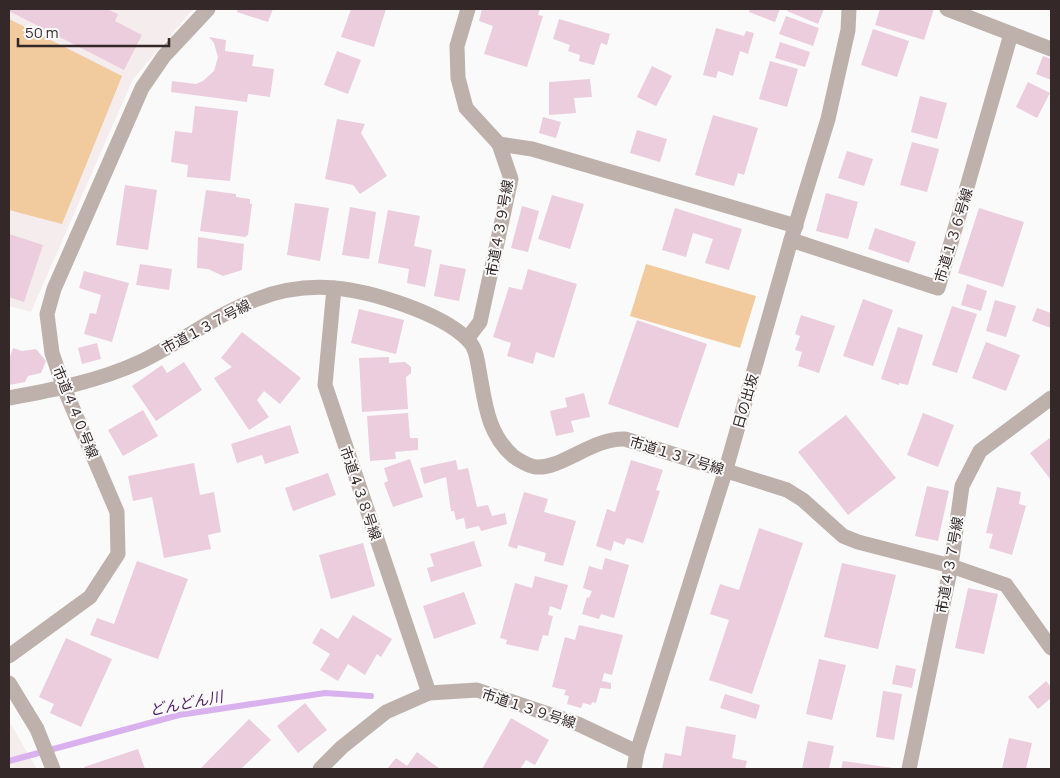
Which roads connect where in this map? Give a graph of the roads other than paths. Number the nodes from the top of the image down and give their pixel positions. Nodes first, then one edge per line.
1 (208, 9) edge
2 (468, 9) edge
3 (849, 9) edge
4 (947, 9) edge
5 (1011, 34) junction
6 (1051, 49) edge
7 (499, 144) junction
8 (794, 233) junction
9 (334, 288) junction
10 (467, 339) junction
11 (64, 388) junction
12 (9, 398) edge
13 (1051, 398) edge
14 (726, 469) junction
15 (951, 566) junction
16 (1051, 648) edge
17 (9, 656) edge
18 (9, 683) edge
19 (429, 692) junction
20 (637, 752) junction
21 (51, 765) edge
22 (320, 769) edge
23 (634, 769) edge
24 (909, 769) edge

1 - 11 street, 市道４４０号線
2 - 7 street, 市道４３９号線
3 - 8 street, 日の出坂
4 - 5 street
5 - 6 street
5 - 8 street, 市道１３６号線
7 - 8 street, 市道１３６号線
7 - 10 street, 市道４３９号線
8 - 14 street, 日の出坂
9 - 10 street, 市道１３７号線
9 - 11 street, 市道１３７号線
9 - 19 street, 市道４３８号線
10 - 14 street, 市道１３７号線
11 - 12 street, 市道１３７号線
11 - 17 street, 市道４４０号線
13 - 15 street, 市道４３７号線
14 - 15 street, 市道１３７号線
14 - 20 street, 日の出坂
15 - 16 street, 市道１３７号線
15 - 24 street, 市道４３７号線
18 - 21 street
19 - 20 street, 市道１３９号線
19 - 22 street, 市道１３９号線
20 - 23 street, 日の出坂

